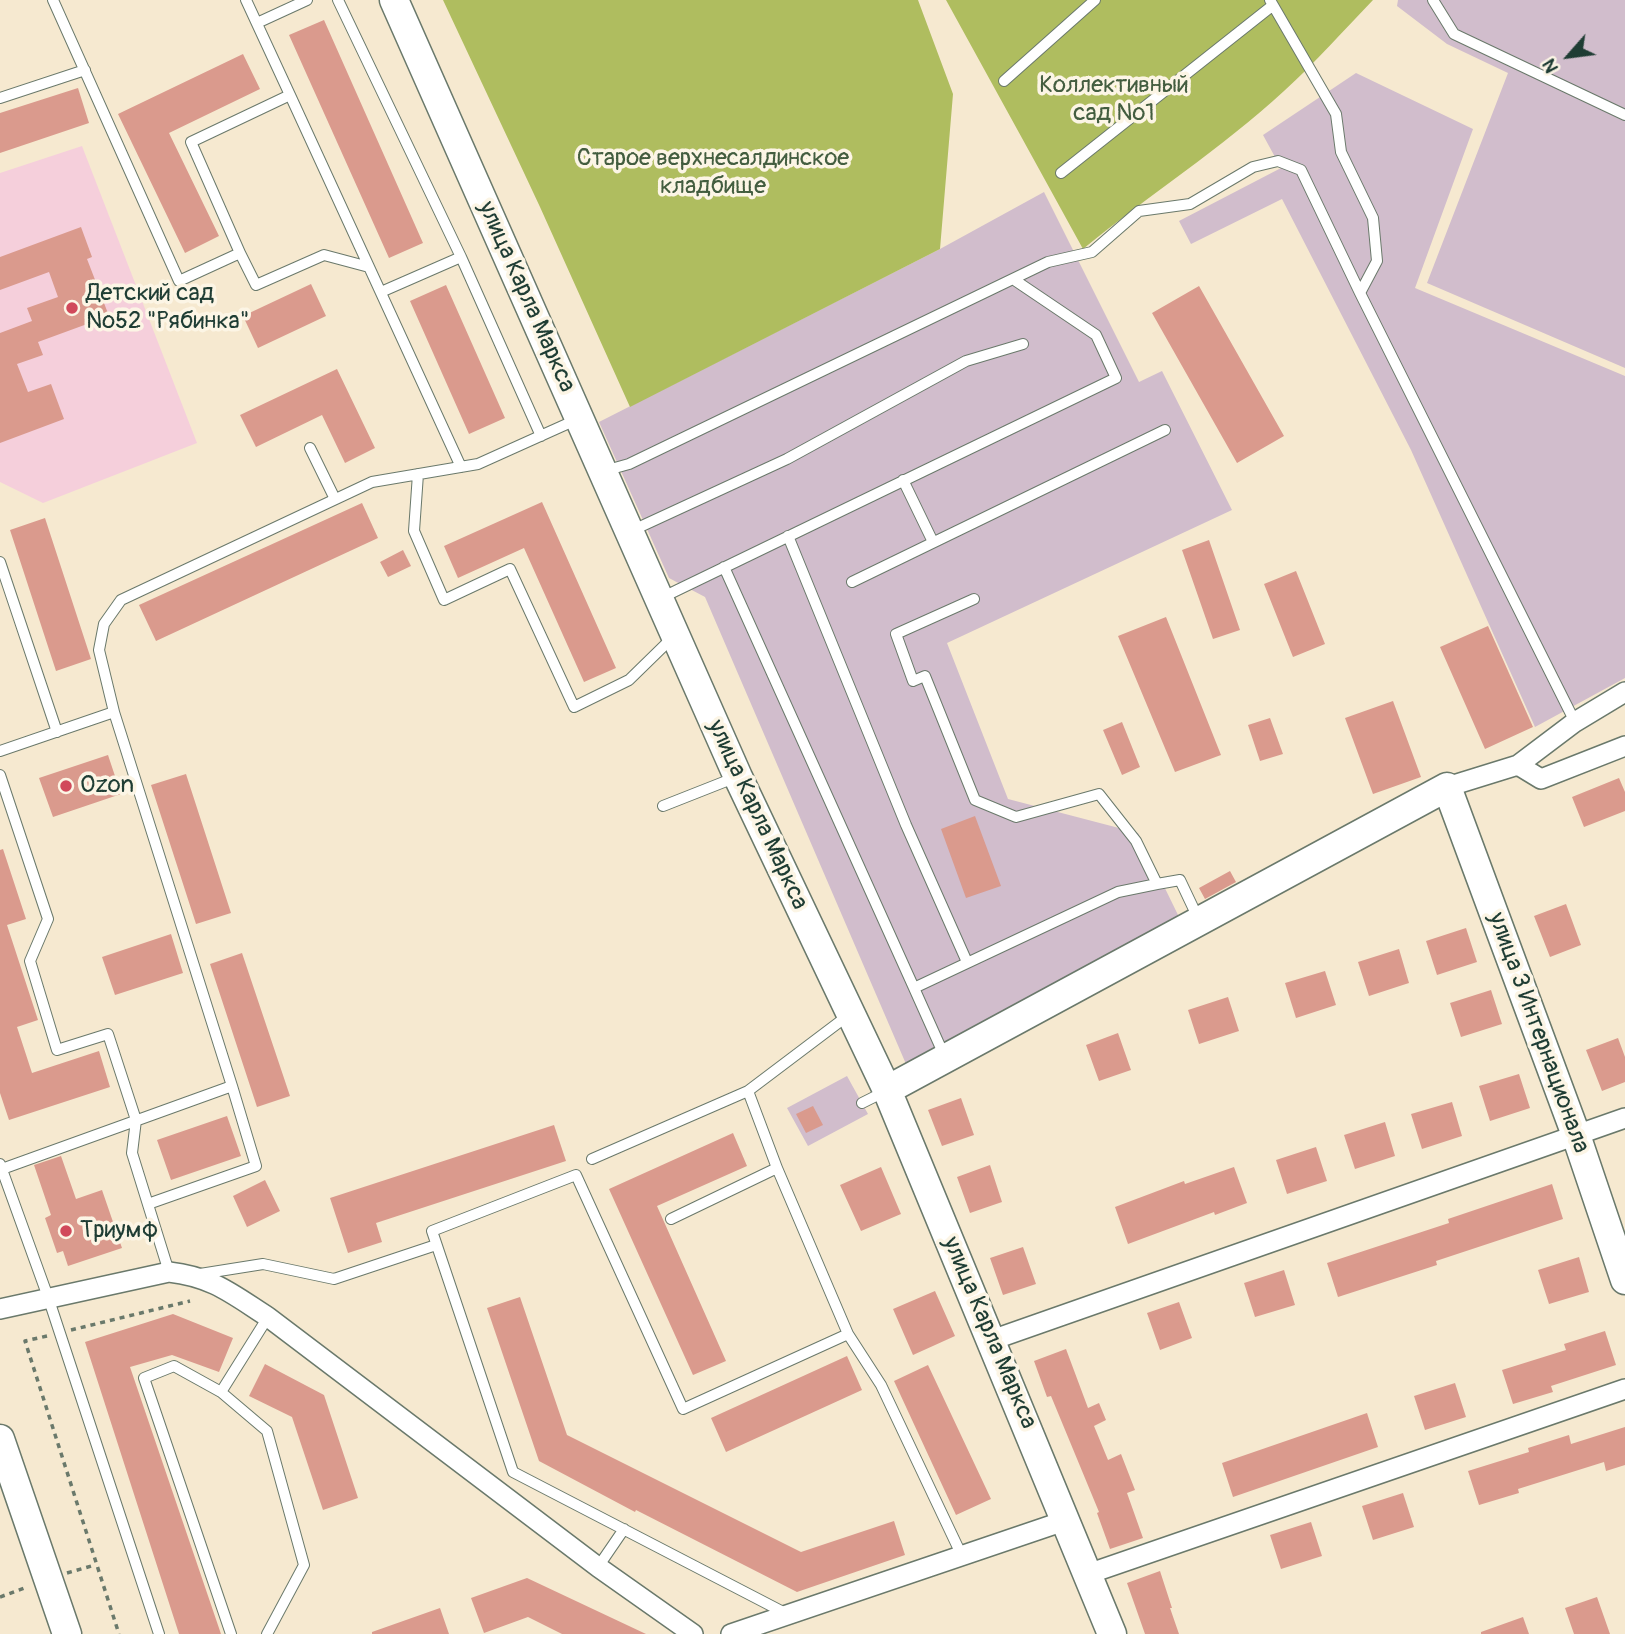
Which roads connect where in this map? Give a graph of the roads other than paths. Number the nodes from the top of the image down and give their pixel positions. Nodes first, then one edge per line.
1 (53, 0) edge
2 (246, 0) edge
3 (307, 0) edge
4 (338, 0) edge
5 (394, 0) edge
6 (1095, 0) edge
7 (1433, 0) edge
8 (1271, 3) edge
9 (257, 23) junction
10 (85, 70) junction
11 (1004, 80) dead end
12 (290, 95) junction
13 (0, 98) edge
14 (1625, 115) edge
15 (1061, 173) dead end
16 (240, 253) junction
17 (461, 257) junction
18 (369, 267) junction
19 (1013, 279) junction
20 (381, 292) junction
21 (1360, 293) junction
22 (1023, 344) dead end
23 (580, 418) junction
24 (1165, 430) dead end
25 (541, 436) junction
26 (310, 449) dead end
27 (461, 467) junction
28 (603, 471) junction
29 (418, 474) junction
30 (903, 480) junction
31 (335, 499) junction
32 (630, 531) junction
33 (788, 536) junction
34 (933, 542) junction
35 (0, 562) edge
36 (724, 566) junction
37 (852, 582) dead end
38 (660, 598) junction
39 (974, 599) dead end
40 (676, 634) junction
41 (1625, 692) edge
42 (114, 712) junction
43 (1575, 722) junction
44 (57, 732) junction
45 (1625, 746) edge
46 (0, 751) edge
47 (1518, 765) junction
48 (0, 775) edge
49 (738, 777) junction
50 (1447, 788) junction
51 (663, 806) dead end
52 (1157, 884) junction
53 (1200, 921) junction
54 (967, 962) junction
55 (914, 988) junction
56 (850, 1014) junction
57 (946, 1058) junction
58 (232, 1086) junction
59 (887, 1090) junction
60 (748, 1091) junction
61 (862, 1103) dead end
62 (1625, 1118) edge
63 (136, 1120) junction
64 (1576, 1135) junction
65 (592, 1159) dead end
66 (1, 1166) edge
67 (777, 1168) junction
68 (148, 1204) junction
69 (671, 1219) dead end
70 (436, 1245) junction
71 (169, 1272) junction
72 (194, 1275) junction
73 (1625, 1280) edge
74 (48, 1297) junction
75 (0, 1308) edge
76 (268, 1317) junction
77 (848, 1334) junction
78 (992, 1340) junction
79 (1625, 1389) edge
80 (221, 1392) junction
81 (0, 1439) edge
82 (1067, 1520) junction
83 (624, 1529) junction
84 (962, 1556) junction
85 (598, 1567) junction
86 (1088, 1574) junction
87 (788, 1615) junction
88 (765, 1629) edge
89 (67, 1634) edge
90 (159, 1634) edge
91 (231, 1634) edge
92 (267, 1634) edge
93 (693, 1634) edge
94 (731, 1634) edge
95 (1112, 1634) edge

1 - 10 lane
2 - 9 lane
3 - 9 lane
4 - 17 lane
5 - 23 main road, улица Карла Маркса
6 - 11 lane
7 - 14 lane
8 - 15 lane
8 - 21 lane
9 - 12 lane
10 - 13 lane
10 - 16 lane
12 - 16 lane
12 - 18 lane
16 - 18 lane
17 - 20 lane
17 - 25 lane
18 - 20 lane
19 - 21 lane
19 - 28 lane
19 - 30 lane
20 - 27 lane
21 - 43 lane
22 - 32 lane
23 - 25 lane
23 - 28 main road, улица Карла Маркса
24 - 34 lane
25 - 27 lane
26 - 31 lane
27 - 29 lane
28 - 32 main road, улица Карла Маркса
29 - 31 lane
29 - 40 lane
30 - 33 lane
30 - 34 lane
31 - 42 lane
32 - 38 main road, улица Карла Маркса
33 - 36 lane
33 - 54 lane
34 - 37 lane
35 - 44 lane
36 - 38 lane
36 - 55 lane
38 - 40 main road, улица Карла Маркса
39 - 52 lane
40 - 49 main road, улица Карла Маркса
41 - 43 street
42 - 44 lane
42 - 58 lane
43 - 47 street
44 - 46 lane
45 - 47 street
47 - 50 street
48 - 63 lane
49 - 51 lane
49 - 56 main road, улица Карла Маркса
50 - 53 main road
50 - 64 main road, улица 3 Интернационала
52 - 53 lane
52 - 54 lane
53 - 57 main road
54 - 55 lane
55 - 57 lane
56 - 59 main road, улица Карла Маркса
56 - 60 lane
57 - 59 main road
58 - 63 lane
58 - 68 lane
59 - 61 lane
59 - 78 main road, улица Карла Маркса
60 - 65 lane
60 - 67 lane
62 - 64 street
63 - 66 lane
63 - 68 lane
64 - 73 main road, улица 3 Интернационала
64 - 78 street
66 - 74 lane
67 - 69 lane
67 - 77 lane
68 - 71 lane
70 - 72 lane
70 - 77 lane
70 - 83 lane
71 - 72 street
71 - 74 street
72 - 76 street
74 - 75 street
74 - 90 lane
76 - 80 lane
76 - 85 street
77 - 84 lane
78 - 82 main road, улица Карла Маркса
79 - 86 street
80 - 91 lane
80 - 92 lane
81 - 89 main road
82 - 84 street
82 - 86 main road, улица Карла Маркса
83 - 85 lane
83 - 87 lane
84 - 87 street
85 - 93 street
86 - 95 main road, улица Карла Маркса
87 - 88 street
88 - 94 street

